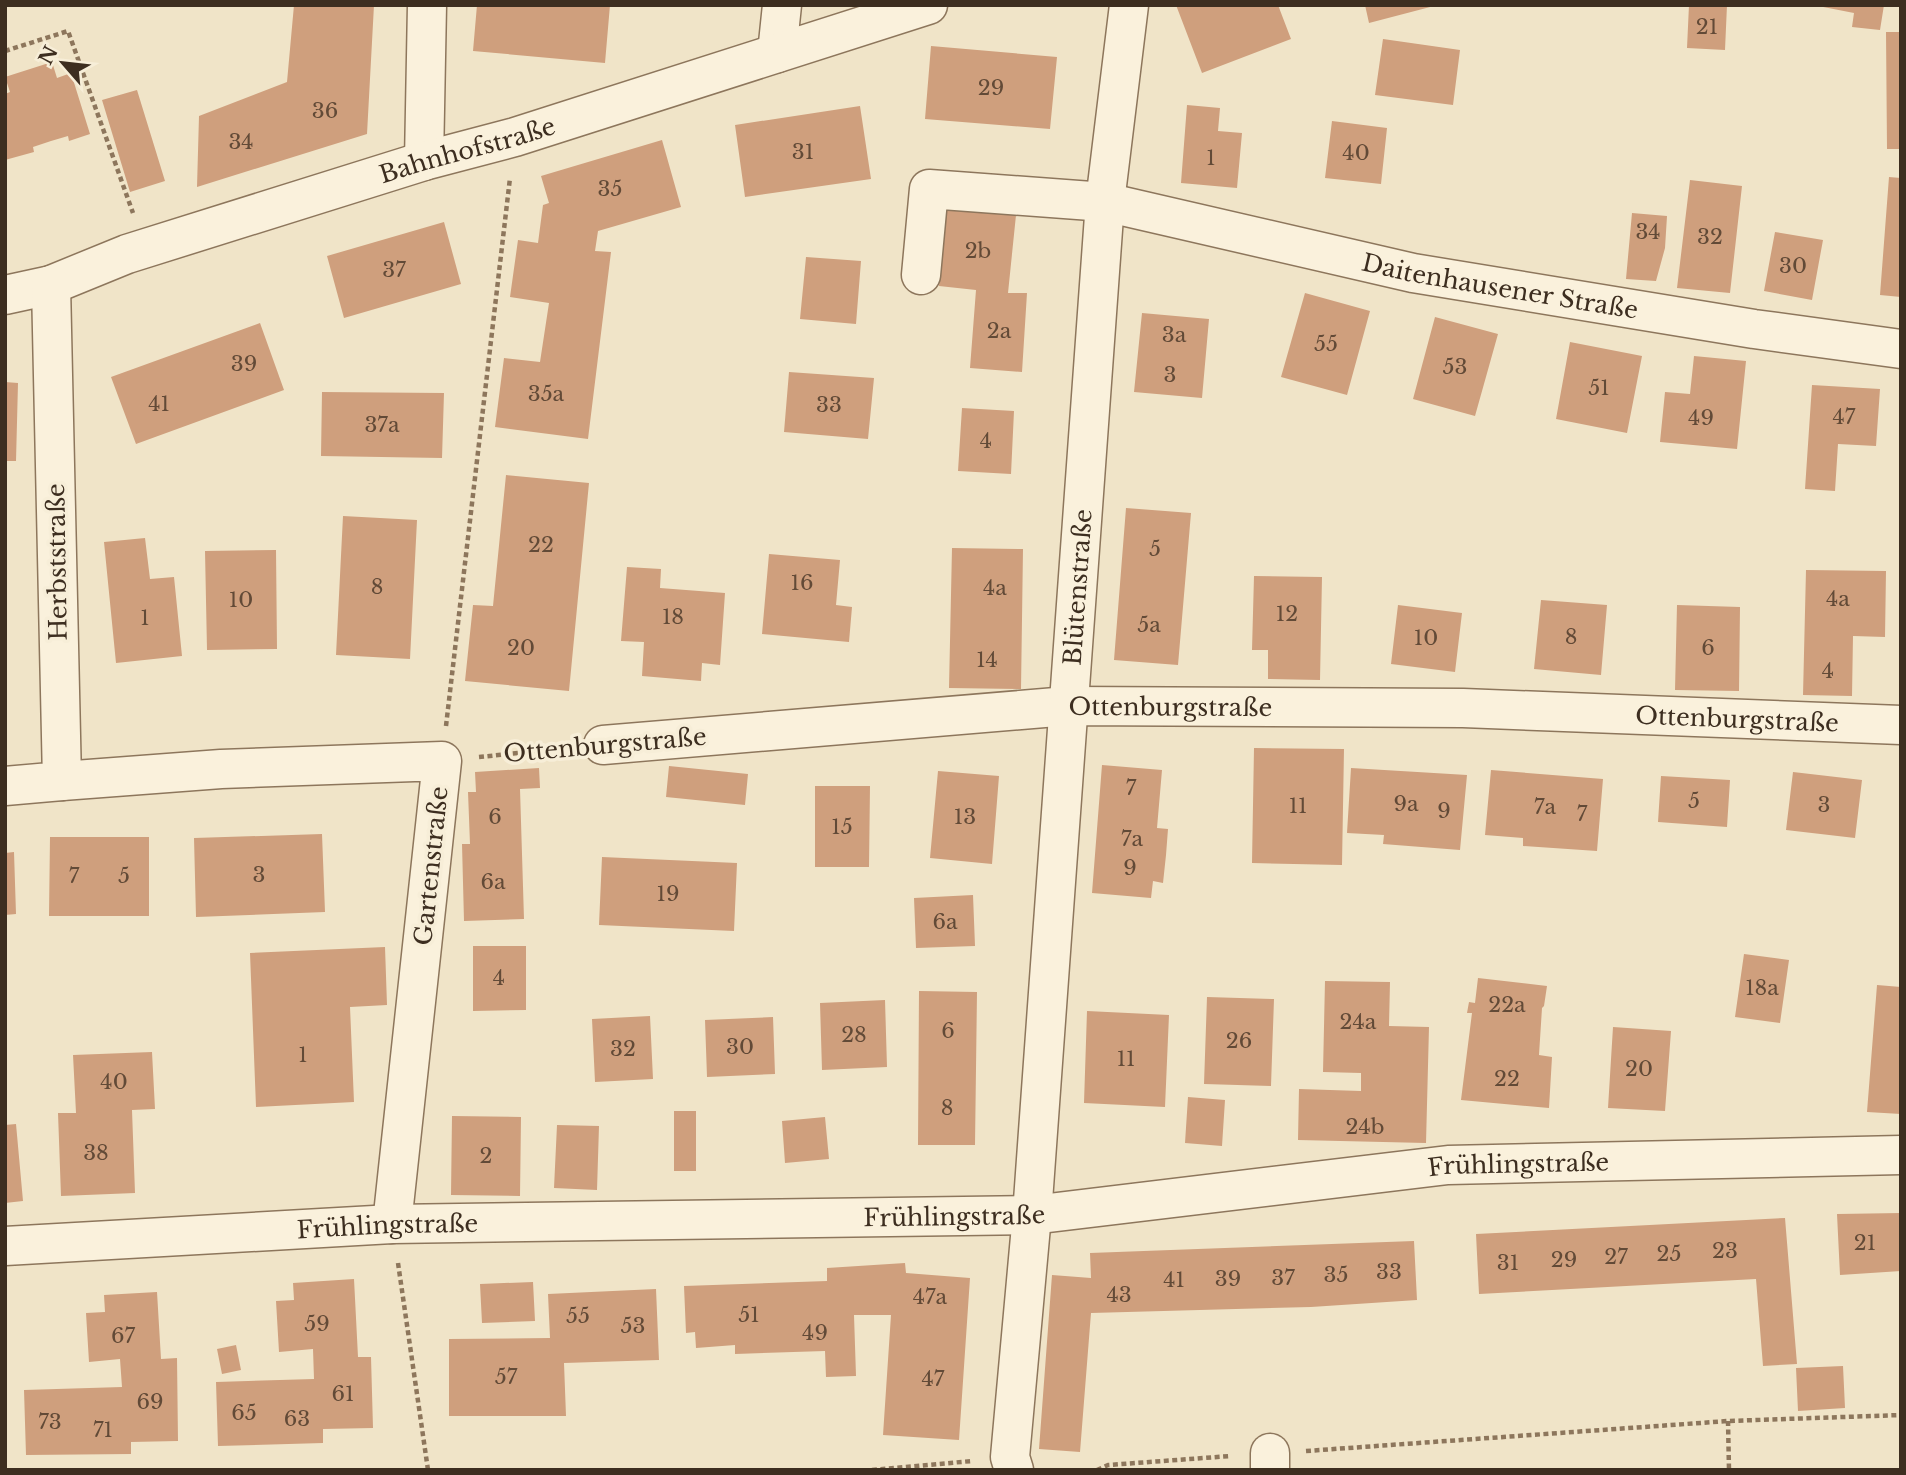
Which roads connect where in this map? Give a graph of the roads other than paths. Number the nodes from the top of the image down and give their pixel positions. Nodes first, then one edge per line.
1 (427, 5) edge
2 (782, 5) edge
3 (928, 5) edge
4 (1129, 5) edge
5 (777, 53) junction
6 (424, 161) junction
7 (1105, 202) junction
8 (921, 275) dead end
9 (51, 285) junction
10 (5, 295) edge
11 (1901, 349) edge
12 (1068, 706) junction
13 (1901, 725) edge
14 (603, 745) road end
15 (62, 781) junction
16 (5, 786) edge
17 (1901, 1155) edge
18 (1032, 1215) junction
19 (392, 1224) junction
20 (5, 1246) edge
21 (1012, 1464) edge

1 - 6 street
2 - 5 street
3 - 5 street, Bahnhofstraße
4 - 7 street, Blütenstraße
5 - 6 street, Bahnhofstraße
6 - 9 street, Bahnhofstraße
7 - 8 street, Daitenhausener Straße
7 - 11 street, Daitenhausener Straße
7 - 12 street, Blütenstraße
9 - 10 street, Bahnhofstraße
9 - 15 street, Herbststraße
12 - 13 street, Ottenburgstraße
12 - 14 street, Ottenburgstraße
12 - 18 street, Blütenstraße
15 - 16 street
15 - 19 street, Gartenstraße
17 - 18 street, Frühlingstraße
18 - 19 street, Frühlingstraße
18 - 21 street, Blütenstraße
19 - 20 street, Frühlingstraße

